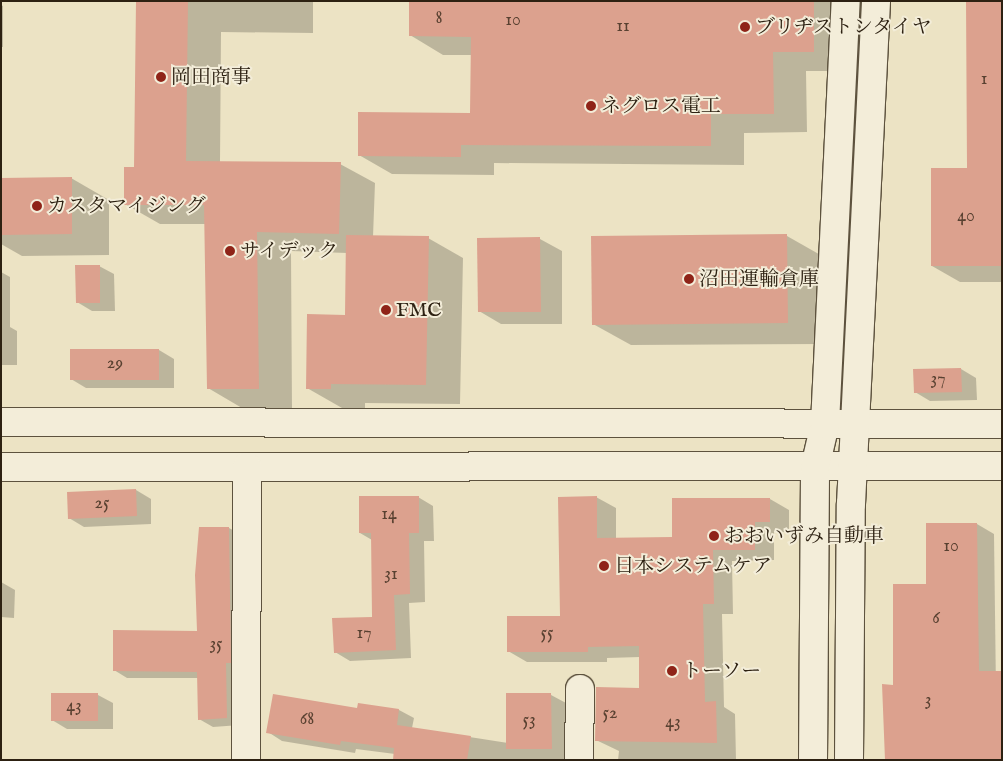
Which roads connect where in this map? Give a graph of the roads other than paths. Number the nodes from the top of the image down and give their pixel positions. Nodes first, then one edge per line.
1 (846, 1) edge
2 (876, 1) edge
3 (1, 422) edge
4 (825, 424) junction
5 (855, 424) junction
6 (1002, 424) edge
7 (853, 466) junction
8 (1002, 466) edge
9 (1, 467) edge
10 (246, 467) junction
11 (815, 467) junction
12 (580, 689) dead end
13 (246, 760) edge
14 (579, 760) edge
15 (813, 760) edge
16 (849, 760) edge

1 - 4 street
2 - 5 street
3 - 4 street
4 - 5 street
4 - 11 street
5 - 6 street
5 - 7 street
7 - 8 street
7 - 11 street
7 - 16 street
9 - 10 street
10 - 11 street
10 - 13 street
11 - 15 street
12 - 14 street

